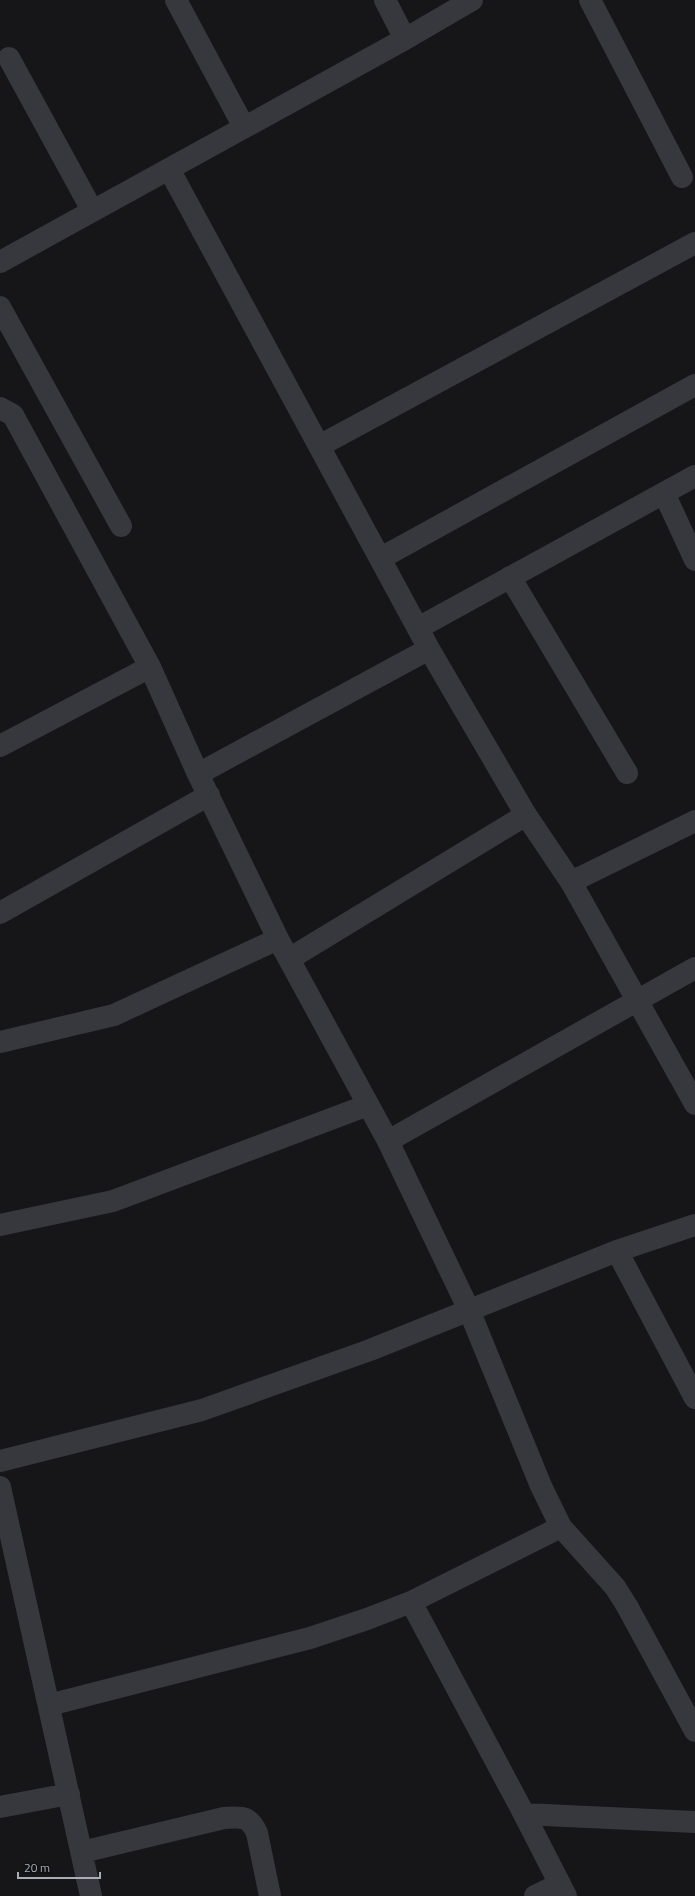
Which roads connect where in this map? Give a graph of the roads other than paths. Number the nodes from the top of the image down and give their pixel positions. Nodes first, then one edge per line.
1 (176, 0) edge
2 (385, 0) edge
3 (472, 0) edge
4 (590, 0) edge
5 (405, 39) junction
6 (9, 58) dead end
7 (244, 127) junction
8 (169, 169) junction
9 (682, 177) dead end
10 (92, 210) junction
11 (695, 243) edge
12 (0, 262) edge
13 (0, 307) edge
14 (695, 385) edge
15 (0, 408) edge
16 (319, 446) junction
17 (695, 476) edge
18 (664, 493) junction
19 (121, 526) dead end
20 (382, 558) junction
21 (695, 560) edge
22 (510, 577) junction
23 (418, 628) junction
24 (429, 649) junction
25 (150, 667) junction
26 (0, 746) edge
27 (627, 773) dead end
28 (198, 774) junction
29 (209, 795) junction
30 (526, 815) junction
31 (695, 821) edge
32 (571, 882) junction
33 (0, 913) edge
34 (278, 939) junction
35 (288, 959) junction
36 (695, 968) edge
37 (638, 1000) junction
38 (0, 1042) edge
39 (695, 1102) edge
40 (368, 1105) junction
41 (388, 1141) junction
42 (0, 1226) edge
43 (695, 1226) edge
44 (617, 1251) junction
45 (469, 1310) junction
46 (695, 1398) edge
47 (0, 1461) edge
48 (0, 1487) edge
49 (561, 1527) junction
50 (411, 1602) junction
51 (49, 1705) junction
52 (695, 1731) edge
53 (69, 1794) junction
54 (0, 1807) edge
55 (524, 1814) junction
56 (695, 1822) edge
57 (82, 1852) junction
58 (563, 1890) edge
59 (91, 1896) edge
60 (270, 1896) edge
61 (535, 1896) edge

1 - 7 street
2 - 5 street
3 - 5 street
4 - 9 street
5 - 7 street
6 - 10 street
7 - 8 street
8 - 10 street
8 - 16 street
10 - 12 street
11 - 16 street
13 - 19 street
14 - 20 street
15 - 25 street
16 - 20 street
17 - 18 street
18 - 21 street
18 - 22 street
20 - 23 street
22 - 23 street
22 - 27 street
23 - 24 street
24 - 28 street
24 - 30 street
25 - 26 street
25 - 28 street
28 - 29 street
29 - 33 street
29 - 34 street
30 - 32 street
30 - 35 street
31 - 32 street
32 - 37 street
34 - 35 street
34 - 38 street
35 - 40 street
36 - 37 street
37 - 39 street
37 - 41 street
40 - 41 street
40 - 42 street
41 - 45 street
43 - 44 street
44 - 45 street
44 - 46 street
45 - 47 street
45 - 49 street
48 - 51 street
49 - 50 street
49 - 52 street
50 - 51 street
50 - 55 street
51 - 53 street
53 - 54 street
53 - 57 street
55 - 56 street
55 - 58 street
57 - 59 street
57 - 60 street
58 - 61 street

